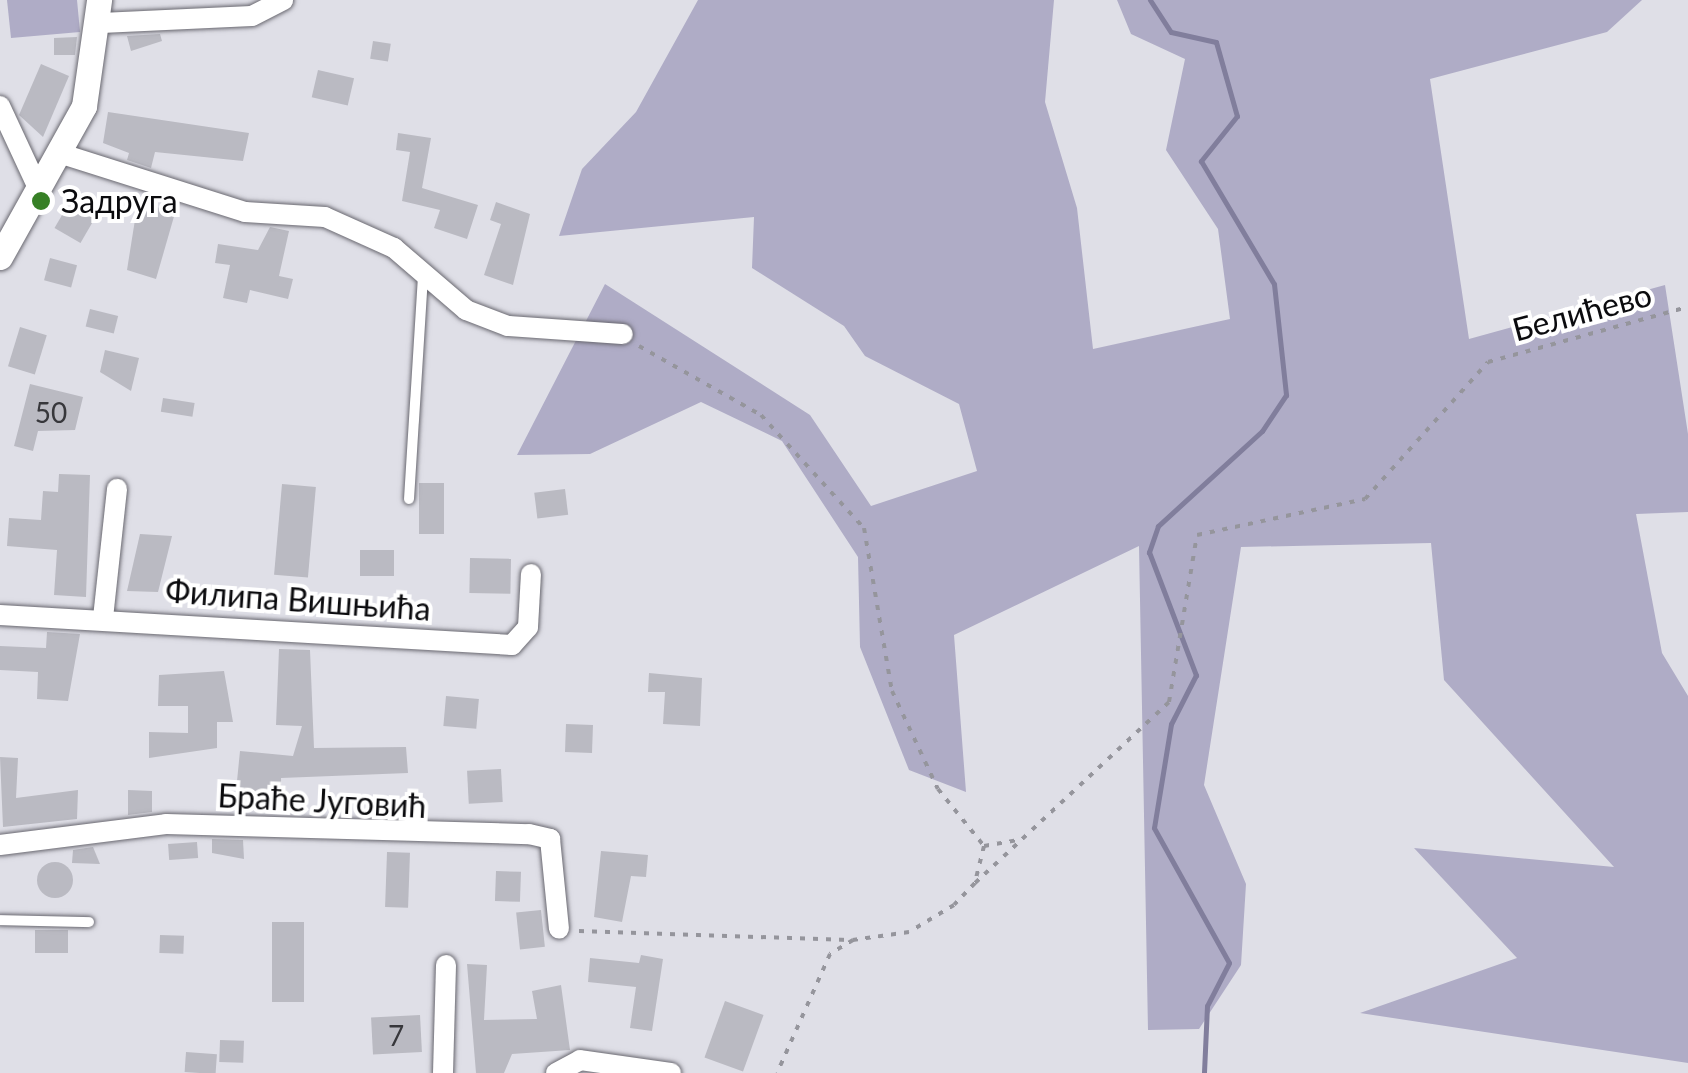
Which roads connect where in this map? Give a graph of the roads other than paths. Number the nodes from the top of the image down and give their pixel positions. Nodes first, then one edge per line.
1 (283, 0) edge
2 (100, 12) edge
3 (0, 106) edge
4 (62, 154) junction
5 (40, 192) junction
6 (0, 257) edge
7 (423, 273) junction
8 (623, 334) road end
9 (117, 488) dead end
10 (409, 499) dead end
11 (531, 574) dead end
12 (0, 615) edge
13 (103, 618) junction
14 (0, 845) edge
15 (0, 920) edge
16 (89, 922) dead end
17 (559, 930) road end
18 (446, 965) dead end
19 (443, 1073) edge
20 (556, 1073) edge
21 (671, 1073) edge

1 - 2 street
2 - 4 street
3 - 5 street
4 - 5 street
4 - 7 street
5 - 6 street
7 - 8 street
7 - 10 lane
9 - 13 street
11 - 13 street, Филипа Вишњића
12 - 13 street, Филипа Вишњића
14 - 17 street, Браће Југовић
15 - 16 lane
18 - 19 street
20 - 21 street

